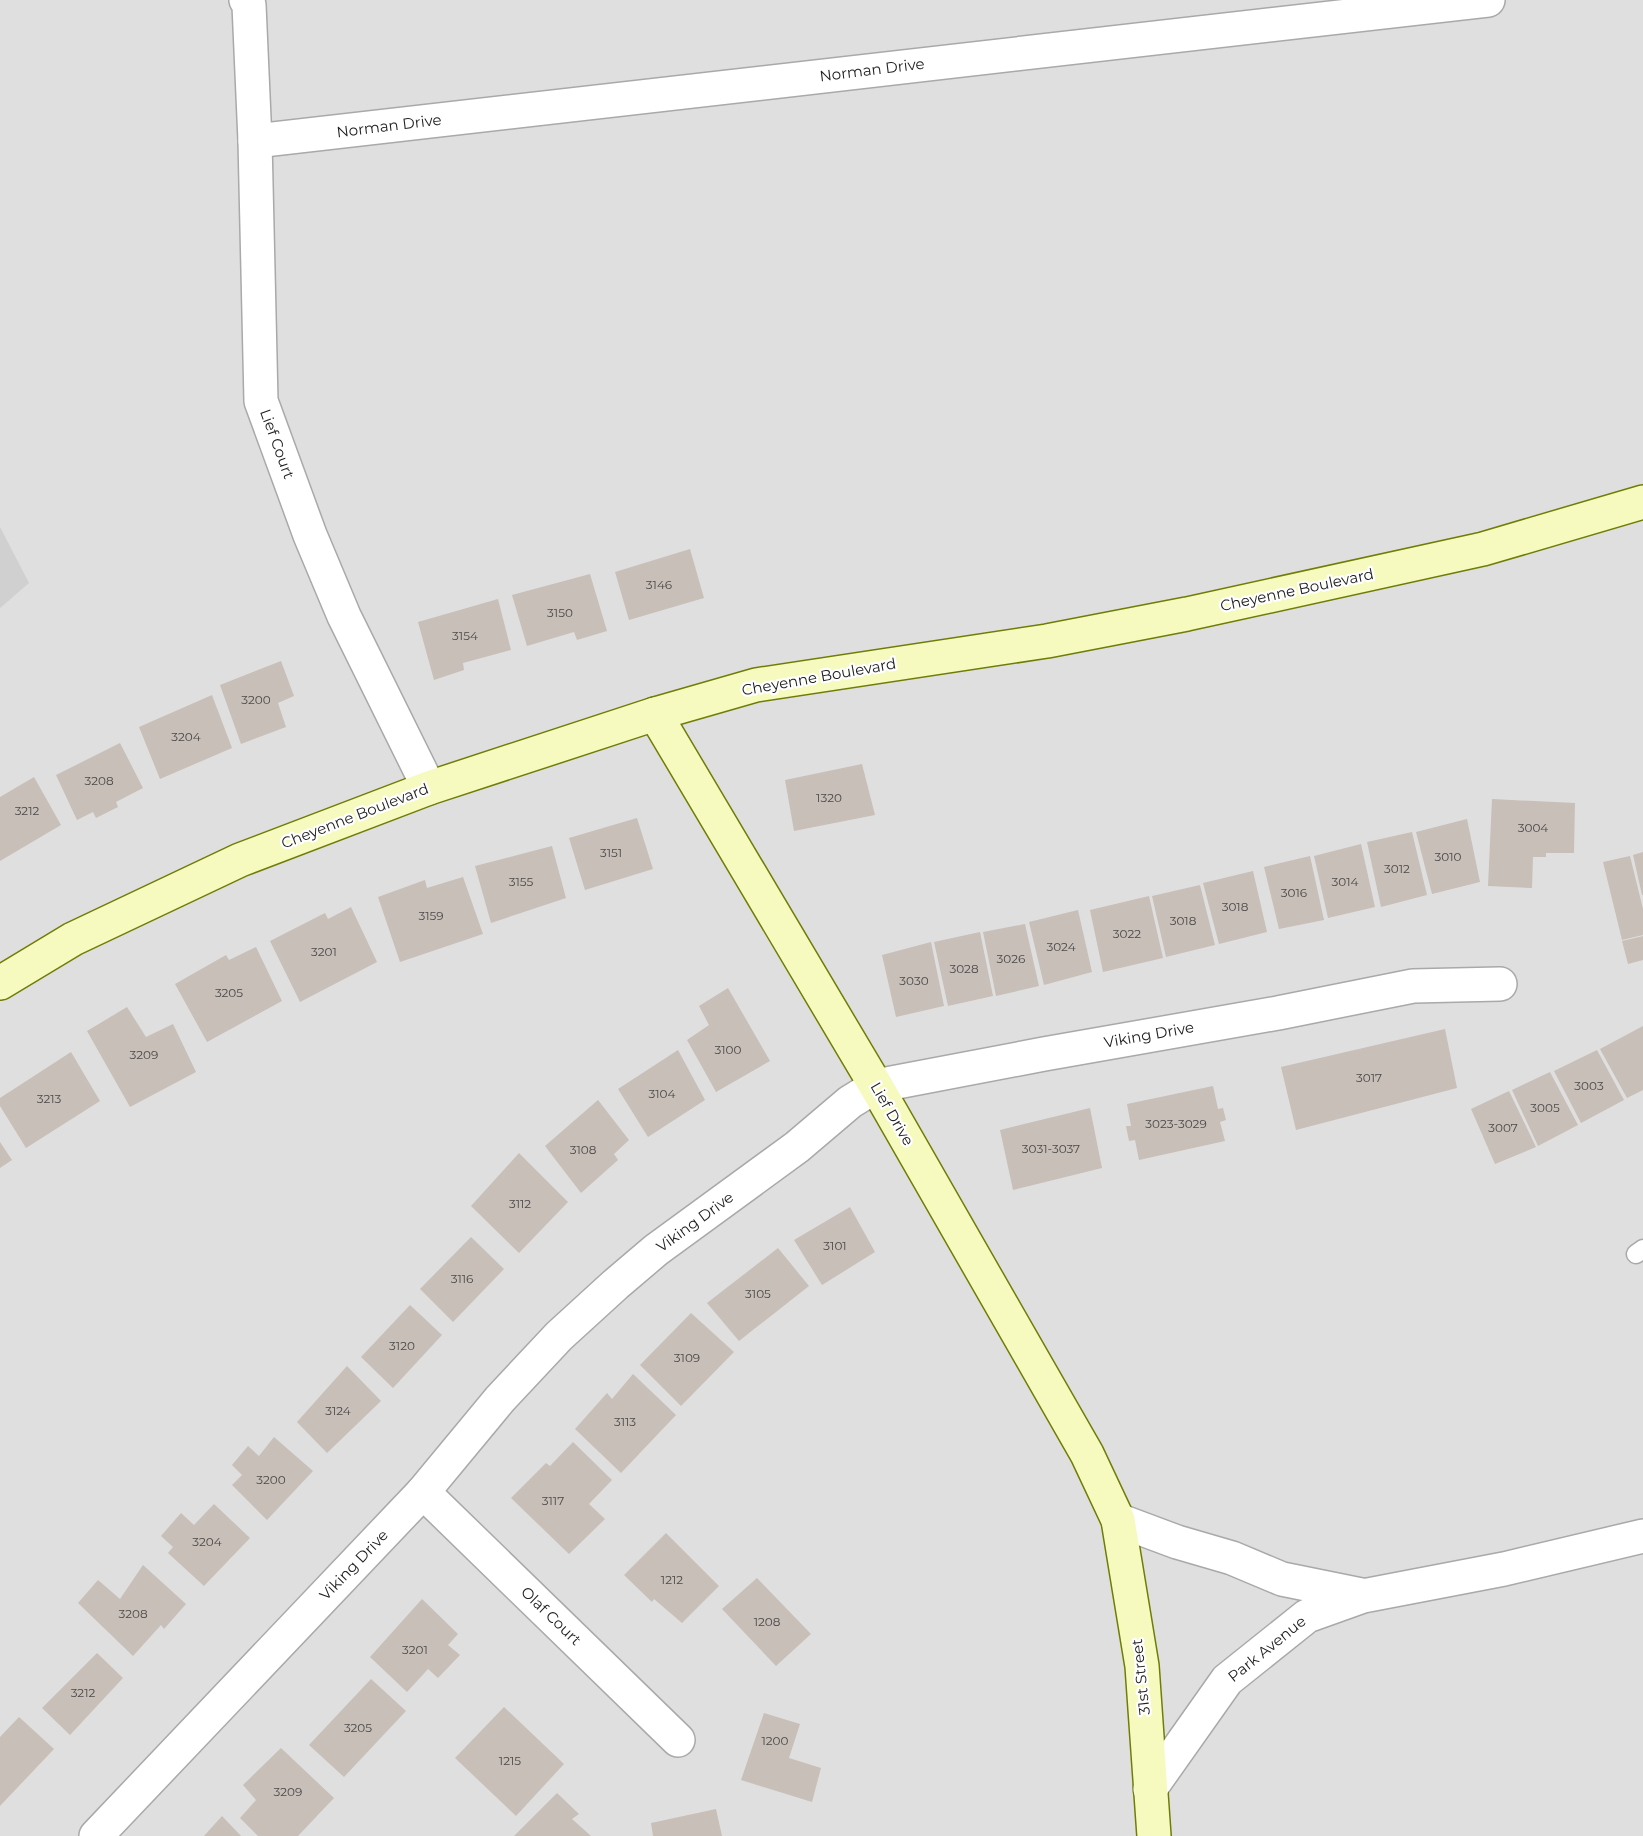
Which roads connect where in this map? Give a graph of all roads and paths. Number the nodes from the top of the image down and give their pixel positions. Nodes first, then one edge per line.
1 (246, 0) edge
2 (1488, 0) edge
3 (255, 141) junction
4 (1643, 502) edge
5 (655, 714) junction
6 (429, 788) junction
7 (0, 983) edge
8 (1500, 984) dead end
9 (876, 1086) junction
10 (423, 1492) junction
11 (1118, 1520) junction
12 (1643, 1536) edge
13 (1363, 1596) junction
14 (678, 1740) dead end
15 (1150, 1789) junction
16 (96, 1836) edge
17 (1154, 1836) edge

1 - 3 street, Lief Court
2 - 3 street, Norman Drive
3 - 6 street, Lief Court
4 - 5 street, Cheyenne Boulevard
5 - 6 street, Cheyenne Boulevard
5 - 9 street, Lief Drive
6 - 7 street, Cheyenne Boulevard
8 - 9 street, Viking Drive
9 - 10 street, Viking Drive
9 - 11 street, Lief Drive
10 - 14 street, Olaf Court
10 - 16 street, Viking Drive
11 - 13 street, Park Avenue
11 - 15 street, 31st Street
12 - 13 street, Park Avenue
13 - 15 street, Park Avenue
15 - 17 street, 31st Street

